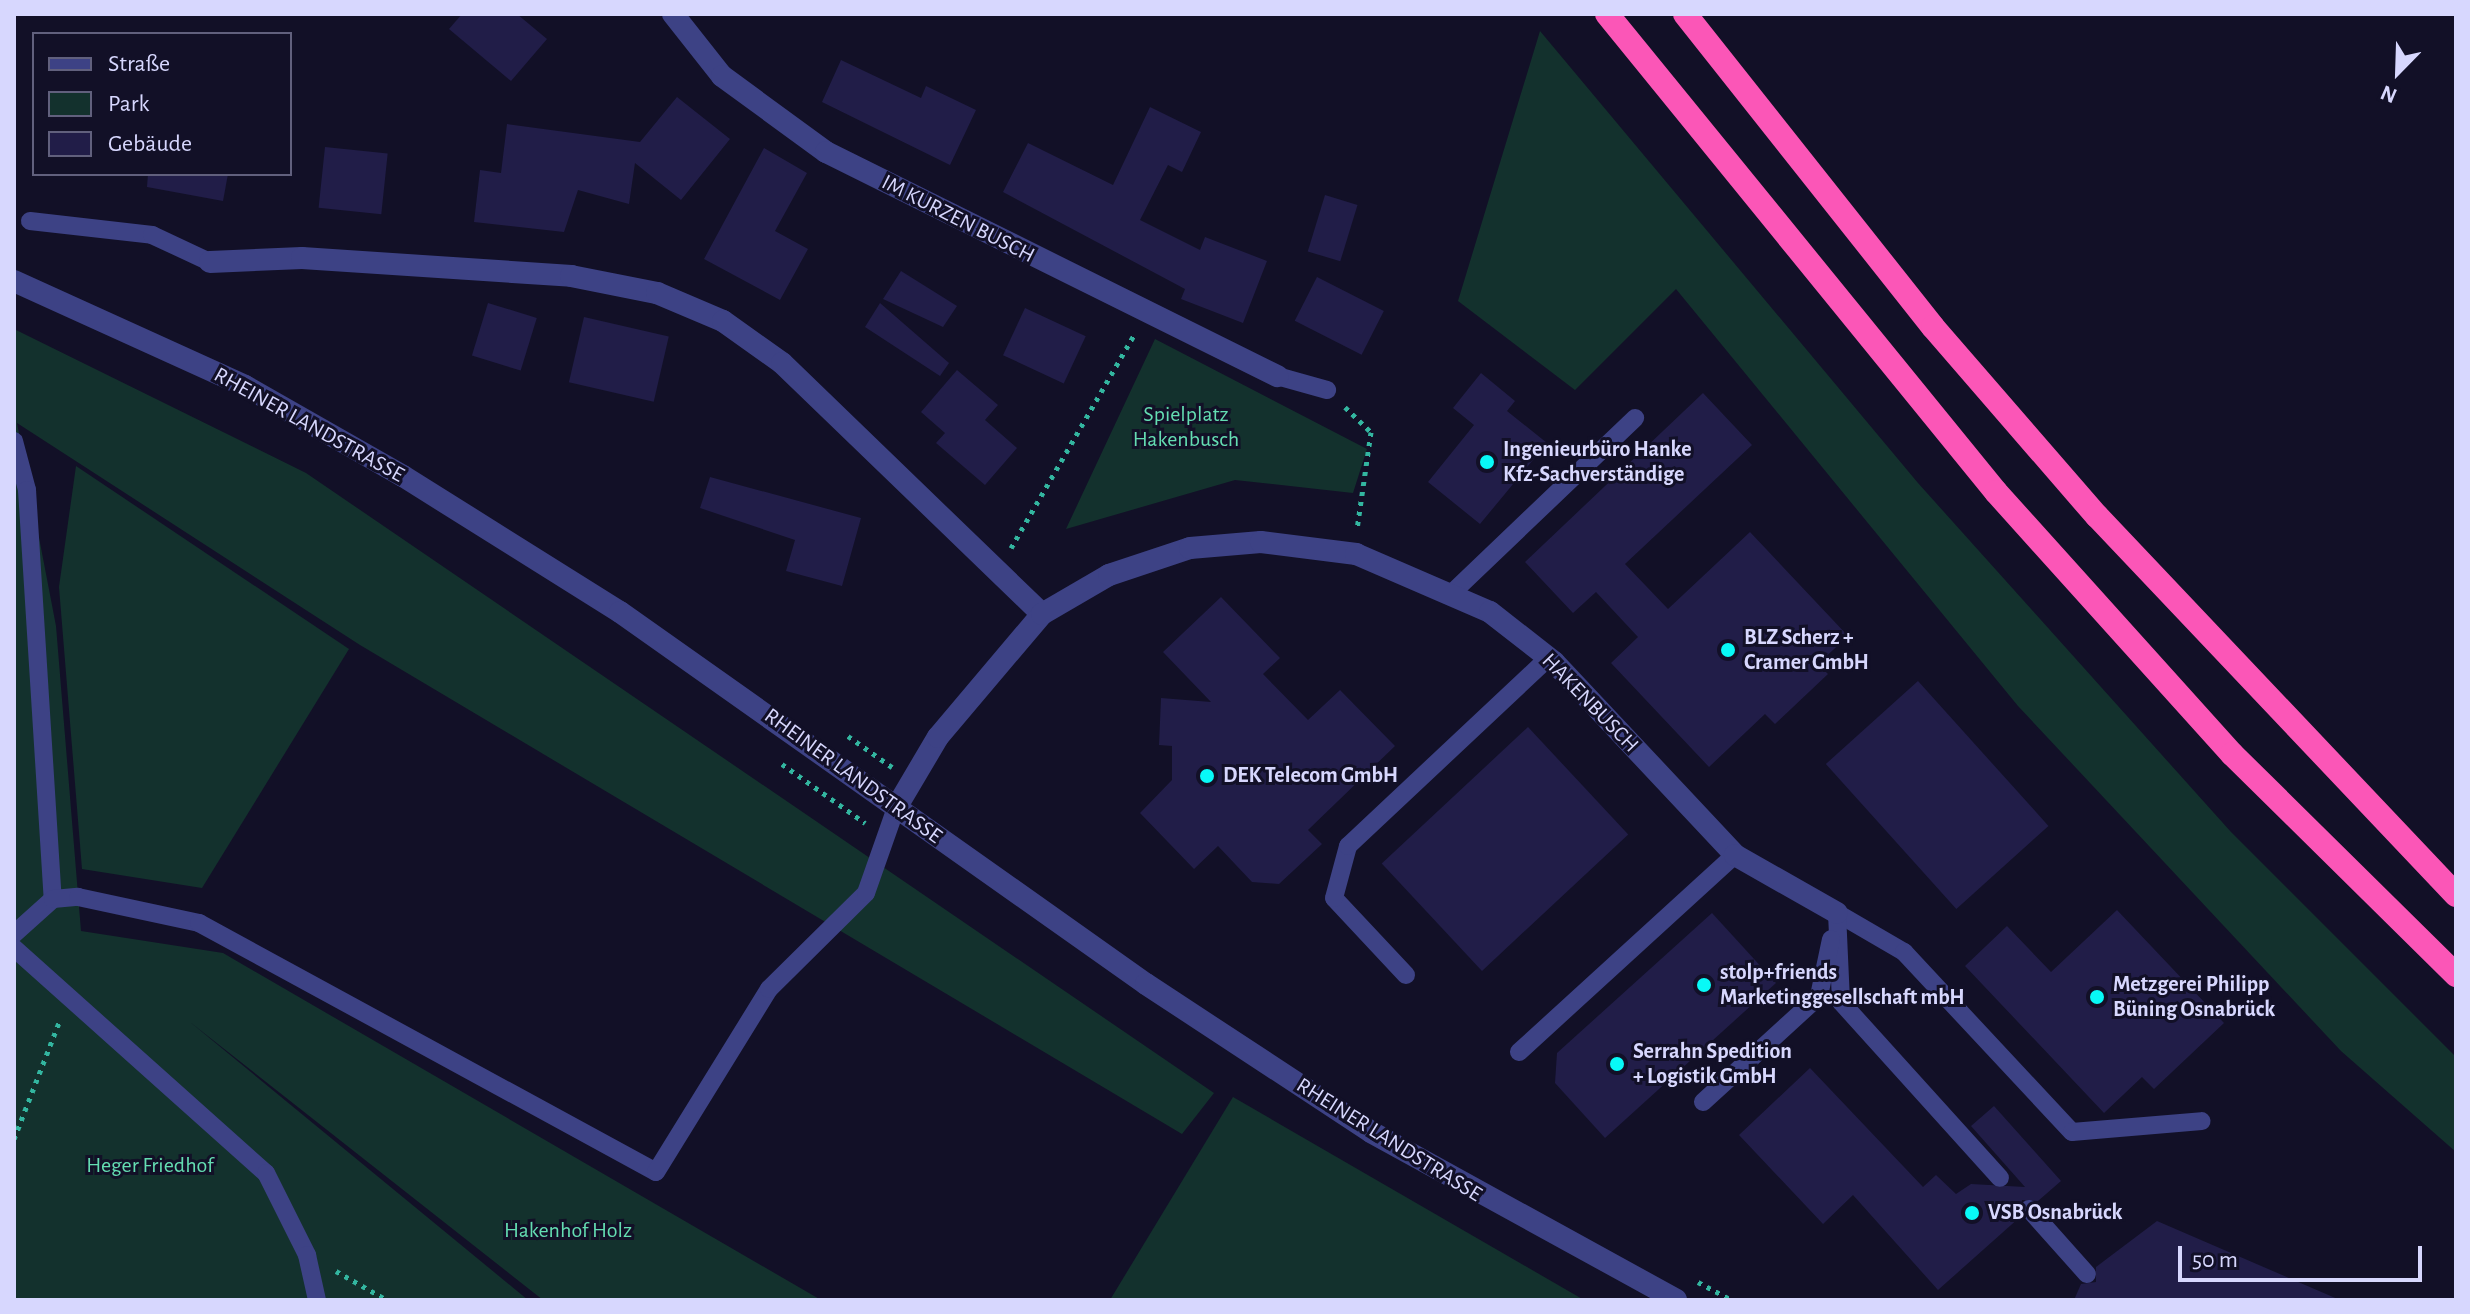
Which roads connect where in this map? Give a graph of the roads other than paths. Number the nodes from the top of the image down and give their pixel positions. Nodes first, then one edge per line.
1 (673, 14) edge
2 (1607, 14) edge
3 (1685, 14) edge
4 (30, 221) dead end
5 (210, 262) joint
6 (14, 281) edge
7 (1277, 376) joint
8 (1327, 390) road end
9 (1635, 418) dead end
10 (14, 441) edge
11 (1453, 592) junction
12 (1042, 614) junction
13 (1548, 658) junction
14 (896, 808) junction
15 (1735, 855) junction
16 (2456, 895) edge
17 (53, 899) junction
18 (1837, 913) junction
19 (14, 934) edge
20 (14, 948) edge
21 (1406, 975) dead end
22 (2456, 975) edge
23 (1519, 1052) dead end
24 (1703, 1102) dead end
25 (2202, 1121) dead end
26 (2000, 1178) dead end
27 (2029, 1209) dead end
28 (2087, 1274) dead end
29 (317, 1300) edge
30 (1676, 1300) edge

1 - 7 street, IM KURZEN BUSCH
2 - 22 highway
3 - 16 highway
4 - 5 lane
5 - 12 street
6 - 14 street, RHEINER LANDSTRASSE
7 - 8 lane
9 - 11 lane
10 - 17 lane
11 - 12 street, HAKENBUSCH
11 - 13 street, HAKENBUSCH
12 - 14 street, HAKENBUSCH
13 - 15 street, HAKENBUSCH
13 - 21 lane
14 - 17 lane
14 - 30 street, RHEINER LANDSTRASSE
15 - 18 street, HAKENBUSCH
15 - 23 lane
17 - 19 lane
18 - 24 lane
18 - 25 lane
18 - 26 lane
20 - 29 lane
27 - 28 lane

